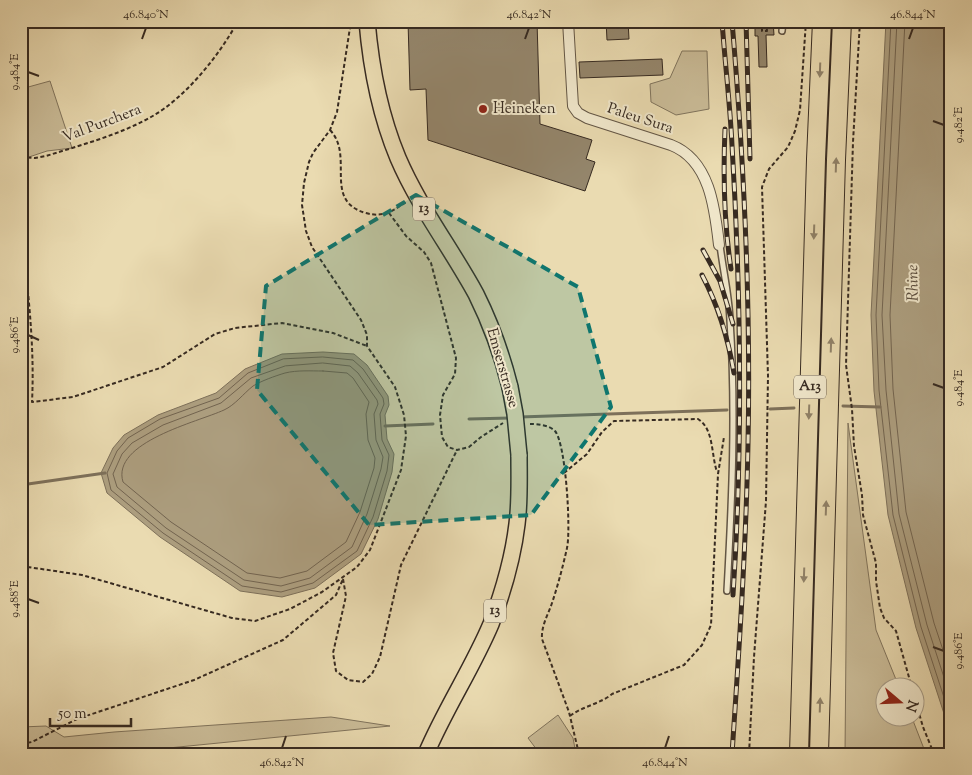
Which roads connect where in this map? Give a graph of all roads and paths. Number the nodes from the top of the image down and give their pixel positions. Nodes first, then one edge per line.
1 (238, 21) edge
2 (351, 21) edge
3 (368, 21) edge
4 (568, 21) edge
5 (762, 21) edge
6 (766, 21) edge
7 (782, 21) edge
8 (806, 21) edge
9 (822, 21) edge
10 (842, 21) edge
11 (860, 21) edge
12 (782, 31) dead end
13 (330, 130) junction
14 (21, 157) edge
15 (416, 195) junction
16 (389, 213) junction
17 (21, 225) edge
18 (719, 244) joint
19 (367, 346) junction
20 (504, 423) dead end
21 (528, 424) dead end
22 (733, 428) junction
23 (457, 450) junction
24 (564, 474) junction
25 (718, 474) junction
26 (21, 566) edge
27 (342, 579) junction
28 (727, 591) dead end
29 (909, 678) edge
30 (570, 716) junction
31 (924, 728) edge
32 (21, 744) edge
33 (426, 754) edge
34 (579, 754) edge
35 (749, 754) edge
36 (799, 754) edge
37 (819, 754) edge
38 (934, 754) edge

1 - 14 path, Val Purchera
2 - 13 path
3 - 15 main road, Emserstrasse / 13
4 - 18 street, Paleu Sura
5 - 6 path
7 - 12 lane
8 - 35 path
9 -> 36 highway, A13
37 -> 10 highway, A13
11 - 29 path
13 - 16 path
13 - 19 path
15 - 16 path
15 - 33 main road, Emserstrasse / 13, bridge
16 - 23 path
17 - 19 path
18 - 22 lane
19 - 27 path
20 - 23 path
21 - 24 path
22 - 25 path
22 - 28 lane
23 - 27 path
24 - 25 path
24 - 30 path
25 - 30 path
26 - 27 path
27 - 32 path
30 - 34 path
31 - 38 path

